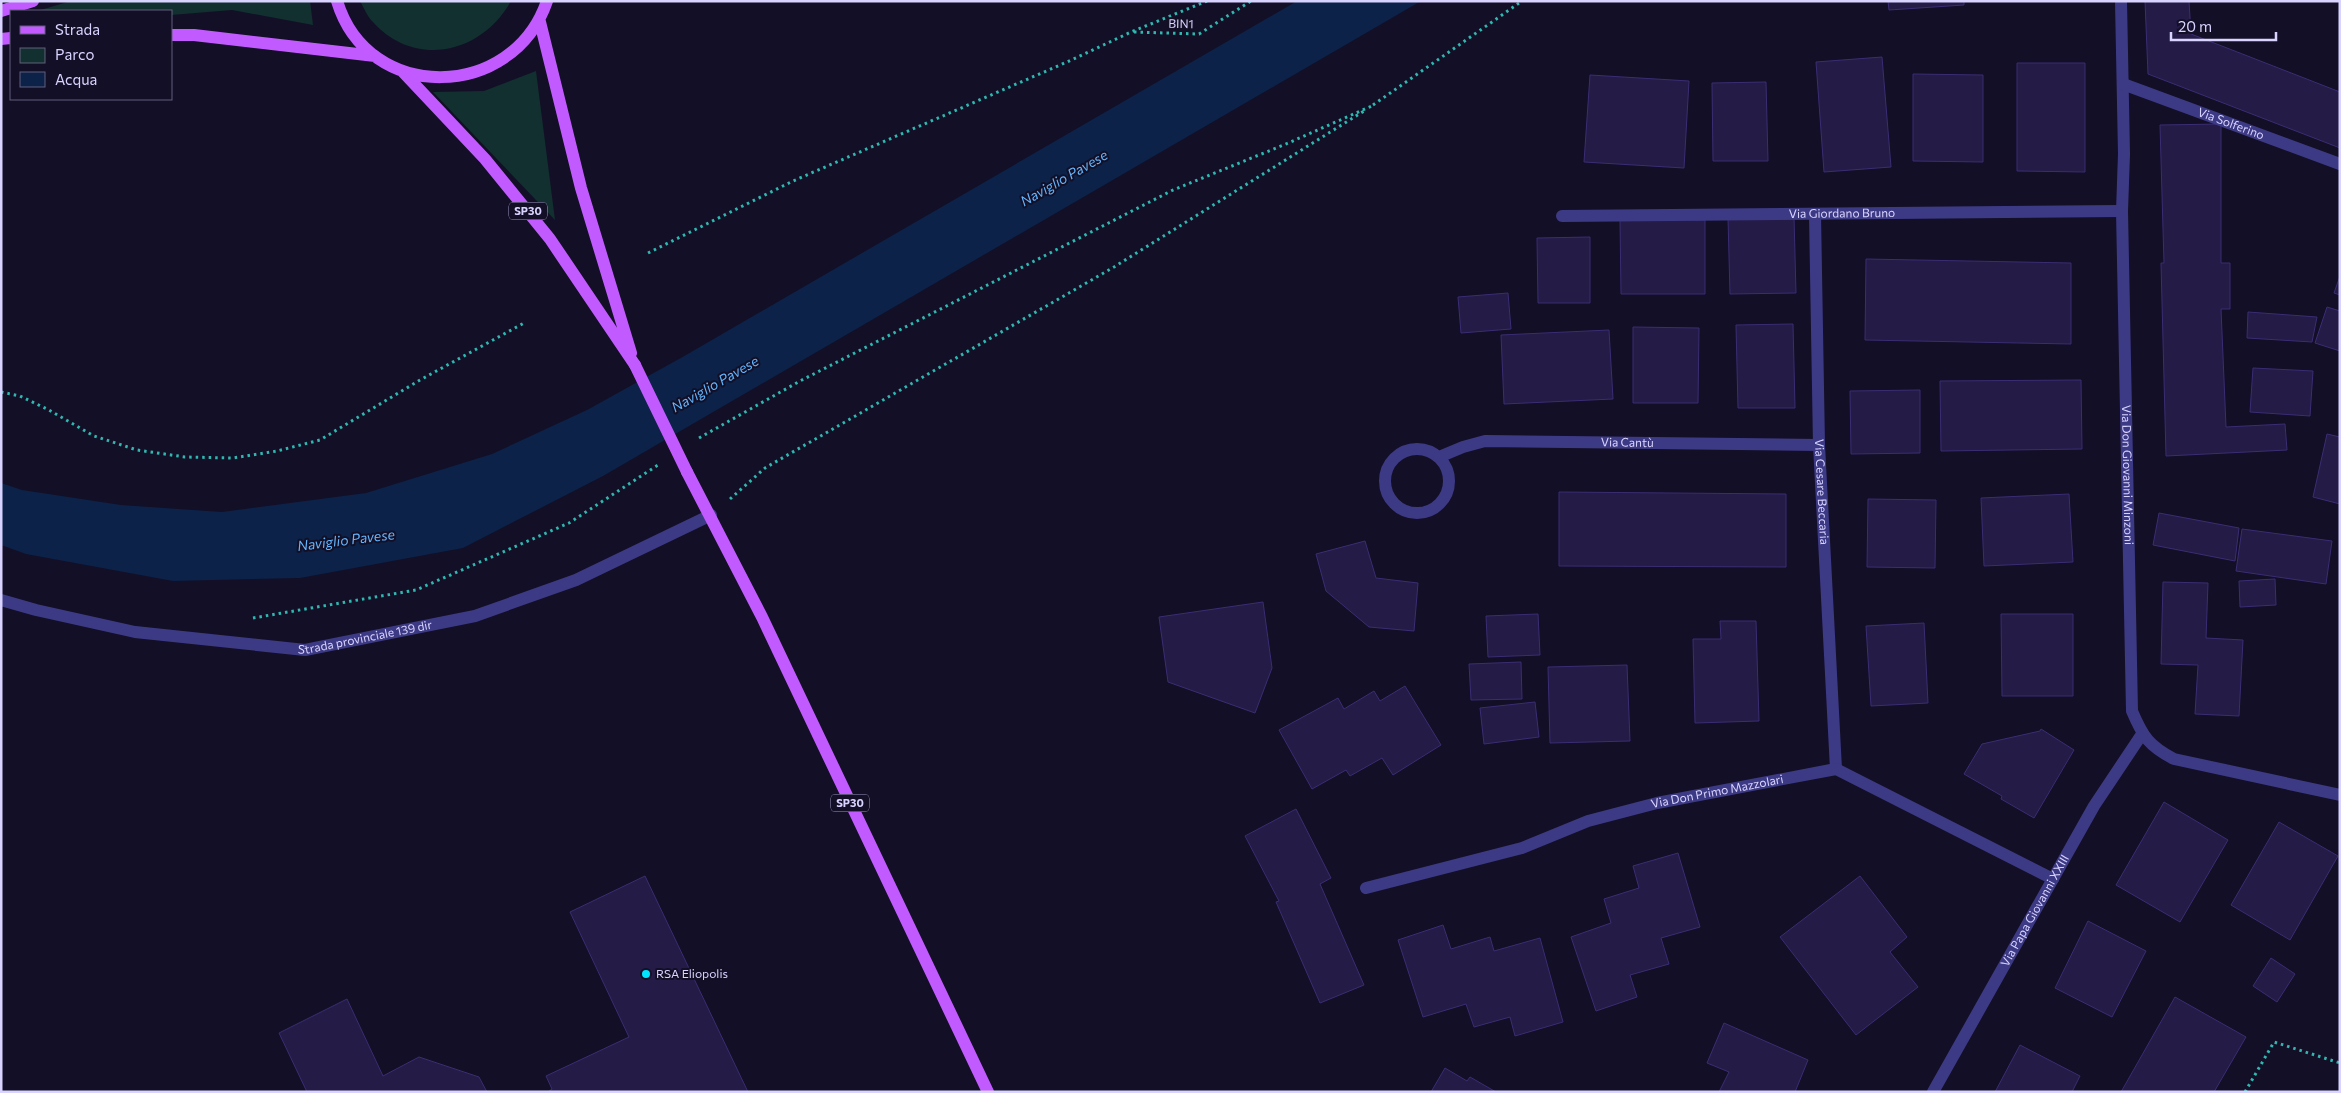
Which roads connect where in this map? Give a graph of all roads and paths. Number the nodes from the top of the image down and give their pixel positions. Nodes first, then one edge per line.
1 (33, 1) edge
2 (337, 1) edge
3 (1208, 1) edge
4 (1251, 1) edge
5 (1522, 1) edge
6 (2122, 1) edge
7 (549, 2) edge
8 (1, 11) edge
9 (540, 22) junction
10 (1131, 32) junction
11 (172, 35) edge
12 (375, 56) junction
13 (403, 72) junction
14 (2123, 84) junction
15 (1374, 104) junction
16 (2340, 164) edge
17 (2122, 211) junction
18 (1815, 214) junction
19 (1562, 216) dead end
20 (648, 253) dead end
21 (524, 323) dead end
22 (635, 365) junction
23 (1, 392) edge
24 (694, 441) dead end
25 (1819, 446) junction
26 (1439, 457) junction
27 (661, 463) dead end
28 (711, 516) junction
29 (1, 600) edge
30 (247, 619) dead end
31 (2142, 734) junction
32 (1836, 768) junction
33 (2340, 795) edge
34 (2053, 879) junction
35 (1366, 888) dead end
36 (2340, 1063) edge
37 (988, 1092) edge
38 (1933, 1092) edge
39 (2245, 1092) edge

1 - 8 main road
2 - 12 main road
3 - 10 path
4 - 10 path, BIN1
5 - 15 path
6 - 14 street, Via Don Giovanni Minzoni
7 - 9 main road
9 - 13 main road
9 - 22 main road, SP30
10 - 20 path
11 - 12 main road
12 - 13 main road
13 - 22 main road, SP30
14 - 16 street, Via Solferino
14 - 17 street, Via Don Giovanni Minzoni
15 - 24 path
15 - 28 path
17 - 18 street, Via Giordano Bruno
17 - 31 street, Via Don Giovanni Minzoni
18 - 19 street, Via Giordano Bruno
18 - 25 street, Via Cesare Beccaria
21 - 23 path
22 - 28 main road, SP30, bridge
25 - 26 street, Via Cantù
25 - 32 street, Via Cesare Beccaria
26 - 26 street
27 - 30 path
28 - 29 street, Strada provinciale 139 dir
28 - 37 main road, SP30
31 - 33 street, Via Don Giovanni Minzoni
31 - 34 street, Via Papa Giovanni XXIII
32 - 34 street
32 - 35 street, Via Don Primo Mazzolari
34 - 38 street, Via Papa Giovanni XXIII
36 - 39 path

